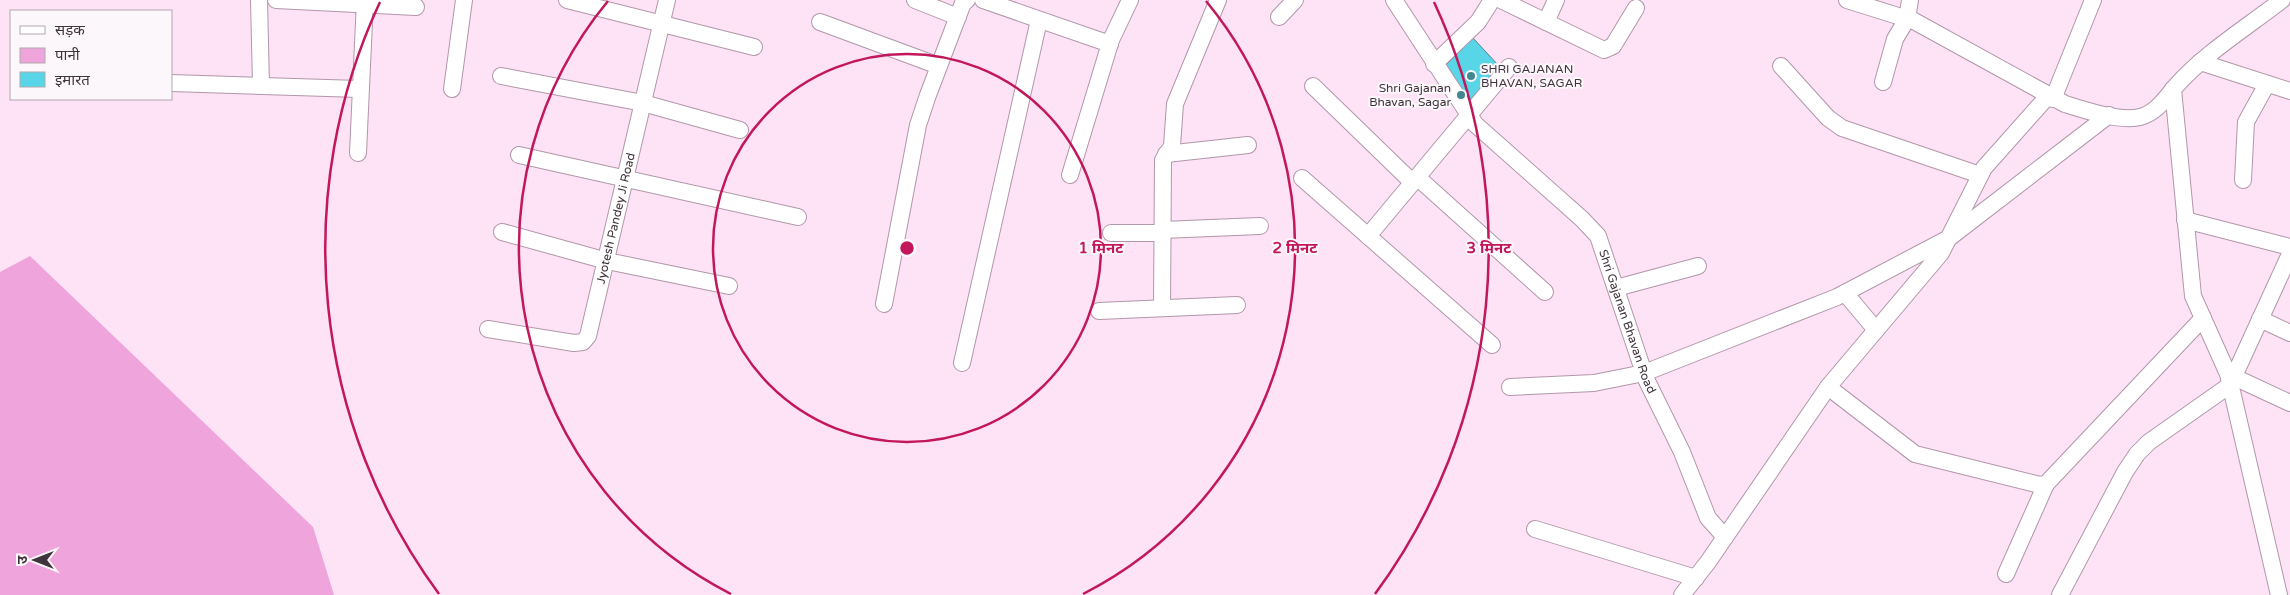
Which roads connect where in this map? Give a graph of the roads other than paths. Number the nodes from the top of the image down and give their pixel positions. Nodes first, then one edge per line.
1 (259, 0) edge
2 (276, 0) edge
3 (464, 0) edge
4 (567, 0) edge
5 (667, 0) edge
6 (915, 0) edge
7 (967, 0) edge
8 (983, 0) edge
9 (1130, 0) edge
10 (1218, 0) edge
11 (1295, 0) edge
12 (1394, 0) edge
13 (1492, 0) edge
14 (1500, 0) edge
15 (1556, 0) edge
16 (1847, 0) edge
17 (1910, 0) edge
18 (2093, 0) edge
19 (2282, 0) edge
20 (364, 2) edge
21 (416, 7) dead end
22 (1636, 8) dead end
23 (958, 17) junction
24 (1279, 17) dead end
25 (1907, 19) junction
26 (1039, 20) junction
27 (820, 22) dead end
28 (1546, 22) junction
29 (661, 24) junction
30 (1110, 44) junction
31 (754, 47) dead end
32 (2200, 62) junction
33 (1434, 64) junction
34 (939, 66) junction
35 (1781, 66) dead end
36 (1509, 67) dead end
37 (501, 76) dead end
38 (1882, 82) dead end
39 (172, 83) edge
40 (2267, 84) junction
41 (261, 85) junction
42 (1313, 86) dead end
43 (360, 89) junction
44 (452, 89) dead end
45 (2173, 89) junction
46 (2290, 91) edge
47 (2051, 98) junction
48 (643, 103) junction
49 (1467, 115) junction
50 (2109, 115) junction
51 (740, 130) dead end
52 (1248, 146) dead end
53 (358, 153) dead end
54 (1166, 154) junction
55 (519, 155) dead end
56 (1070, 175) dead end
57 (1980, 175) junction
58 (626, 177) junction
59 (1302, 178) dead end
60 (1414, 180) junction
61 (2243, 180) dead end
62 (798, 217) dead end
63 (2185, 220) junction
64 (1260, 226) dead end
65 (1162, 231) junction
66 (502, 232) dead end
67 (1111, 234) dead end
68 (1368, 236) junction
69 (1950, 238) junction
70 (2290, 247) edge
71 (2290, 254) edge
72 (607, 261) junction
73 (1698, 266) dead end
74 (729, 286) dead end
75 (1616, 288) junction
76 (1545, 292) dead end
77 (1845, 293) junction
78 (884, 304) dead end
79 (1237, 305) dead end
80 (1162, 308) junction
81 (1099, 311) dead end
82 (2203, 318) junction
83 (2260, 319) junction
84 (488, 329) dead end
85 (1876, 330) junction
86 (2290, 333) edge
87 (1492, 345) dead end
88 (962, 363) dead end
89 (1644, 373) junction
90 (2232, 381) junction
91 (1510, 387) dead end
92 (1828, 387) junction
93 (2290, 403) edge
94 (2046, 484) junction
95 (1535, 529) dead end
96 (1724, 537) junction
97 (2006, 574) dead end
98 (1696, 578) junction
99 (1682, 595) edge
100 (2060, 595) edge
101 (2279, 595) edge

1 - 41 street
2 - 20 street
3 - 44 street
4 - 29 street
5 - 29 street, Jyotesh Pandey Ji Road
6 - 23 street
7 - 23 street
8 - 26 street
9 - 30 street
10 - 54 street
11 - 24 street
12 - 33 street, Shri Gajanan Bhavan Road
13 - 33 street
14 - 28 street
15 - 28 street
16 - 25 street
17 - 25 street
18 - 47 street
19 - 32 street
20 - 21 street
20 - 43 street
22 - 28 street
23 - 34 street
25 - 38 street
25 - 47 street
26 - 30 street
26 - 88 street
27 - 34 street
29 - 31 street
29 - 48 street, Jyotesh Pandey Ji Road
30 - 56 street
32 - 40 street
32 - 45 street
33 - 49 street, Shri Gajanan Bhavan Road
34 - 78 street
35 - 57 street
36 - 49 street
37 - 48 street
39 - 41 street
40 - 46 street
40 - 61 street
41 - 43 street
42 - 60 street
43 - 53 street
45 - 50 street
45 - 63 street
47 - 50 street
47 - 57 street
48 - 51 street
48 - 58 street, Jyotesh Pandey Ji Road
49 - 60 street
49 - 75 street, Shri Gajanan Bhavan Road
50 - 69 street
52 - 54 street
54 - 65 street
55 - 58 street
57 - 69 street
58 - 62 street
58 - 72 street, Jyotesh Pandey Ji Road
59 - 68 street
60 - 68 street
60 - 76 street
63 - 70 street
63 - 82 street
64 - 65 street
65 - 67 street
65 - 80 street
66 - 72 street
68 - 87 street
69 - 77 street
69 - 85 street
71 - 83 street
72 - 74 street
72 - 84 street, Jyotesh Pandey Ji Road
73 - 75 street
75 - 89 street, Shri Gajanan Bhavan Road
77 - 85 street
77 - 89 street
79 - 80 street
80 - 81 street
82 - 90 street
82 - 94 street
83 - 86 street
83 - 90 street
85 - 92 street
89 - 91 street
89 - 96 street, Shri Gajanan Bhavan Road
90 - 93 street
90 - 100 street
90 - 101 street
92 - 94 street
92 - 96 street
94 - 97 street
95 - 98 street
96 - 98 street
98 - 99 street

